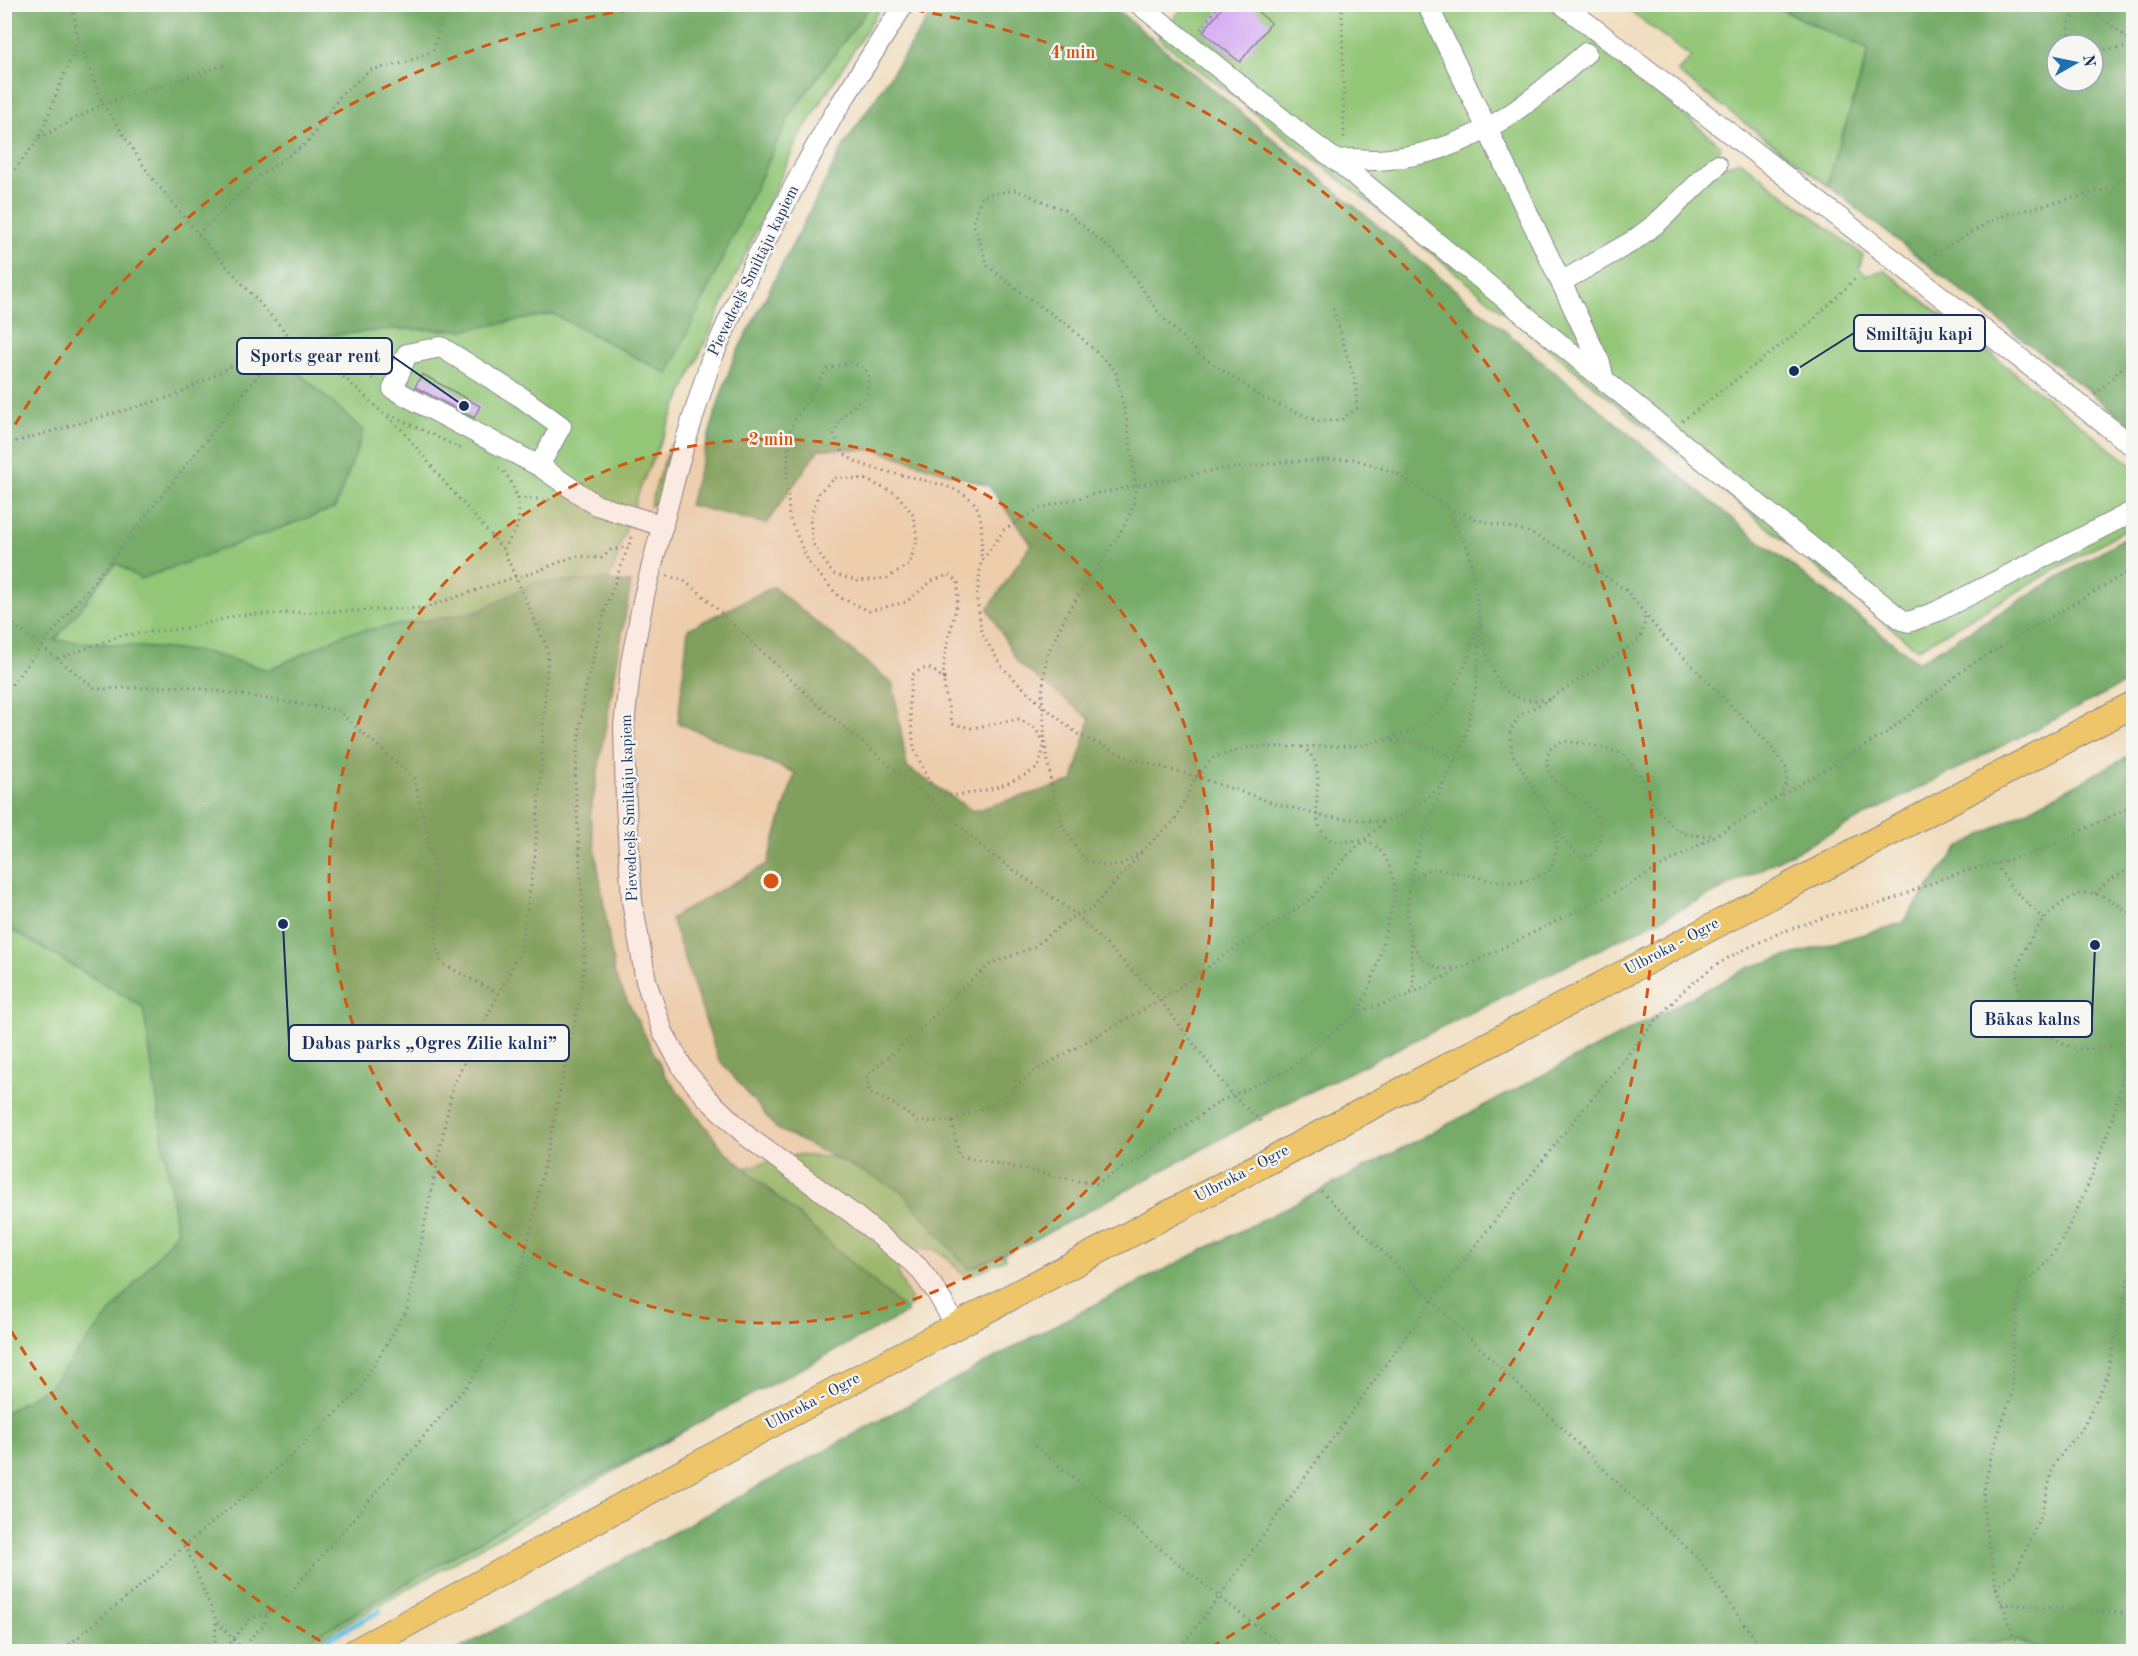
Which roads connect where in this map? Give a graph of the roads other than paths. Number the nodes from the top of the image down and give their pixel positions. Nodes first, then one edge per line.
1 (904, 4) edge
2 (1139, 4) edge
3 (1427, 4) edge
4 (1562, 4) edge
5 (1586, 53) dead end
6 (1487, 128) junction
7 (1341, 160) junction
8 (1717, 165) dead end
9 (1561, 282) junction
10 (1604, 380) junction
11 (2133, 447) edge
12 (539, 466) junction
13 (2133, 511) edge
14 (663, 526) junction
15 (2133, 704) edge
16 (956, 1326) junction
17 (355, 1652) edge

1 - 14 street, Pievedceļš Smiltāju kapiem
2 - 7 street
3 - 6 street
4 - 11 street
5 - 6 street
6 - 7 street
6 - 9 street
7 - 10 street
8 - 9 street
9 - 10 street
10 - 13 street
12 - 12 street
12 - 14 street
14 - 16 street, Pievedceļš Smiltāju kapiem
15 - 16 main road, Ulbroka - Ogre
16 - 17 main road, Ulbroka - Ogre

